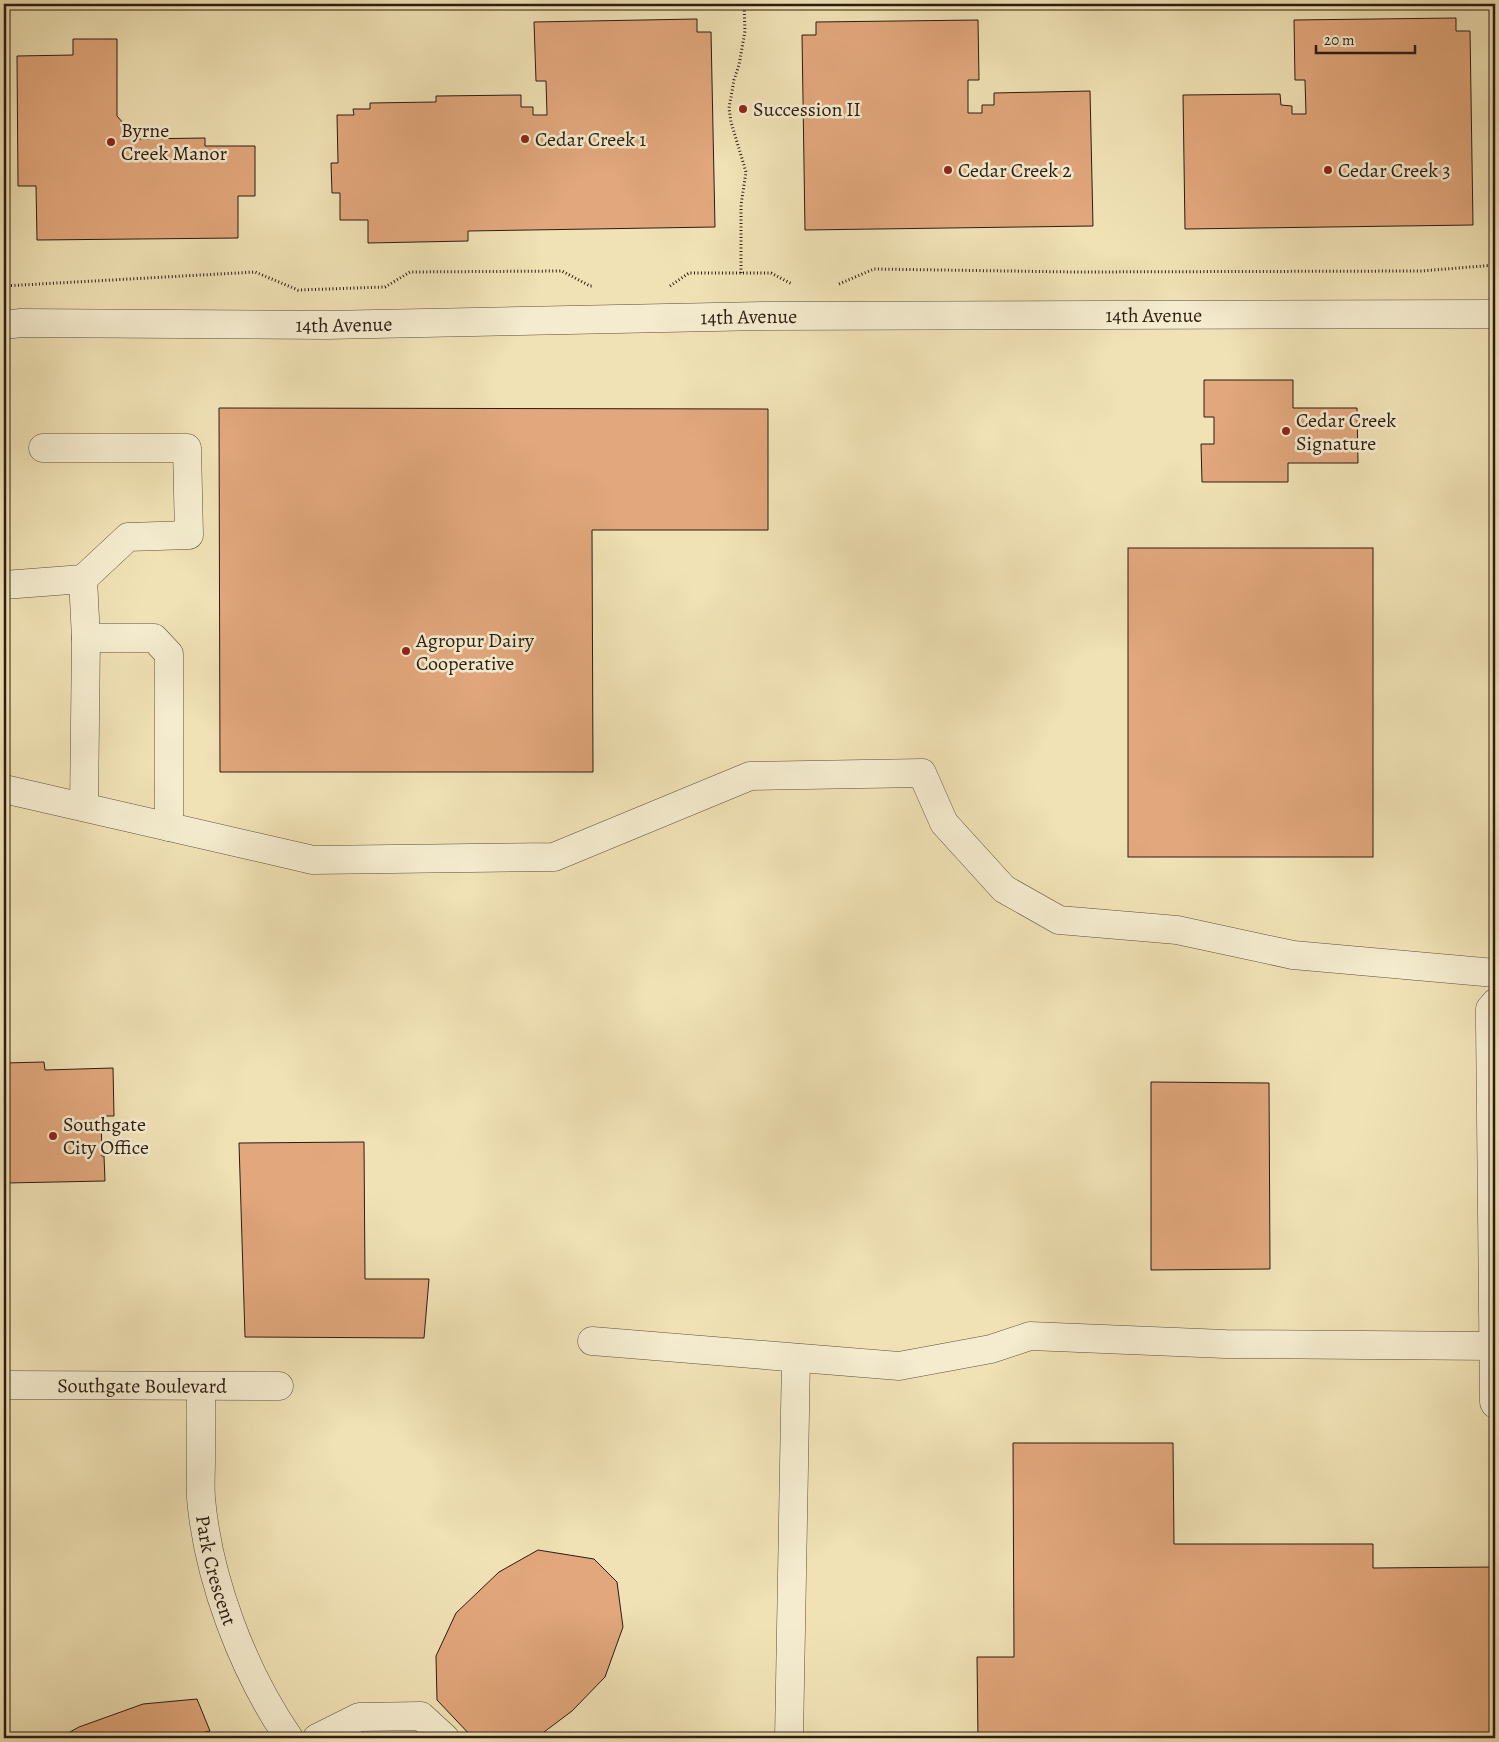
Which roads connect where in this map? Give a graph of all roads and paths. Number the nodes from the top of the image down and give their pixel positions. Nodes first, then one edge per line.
1 (744, 4) edge
2 (1495, 265) edge
3 (741, 274) junction
4 (4, 286) edge
5 (600, 286) dead end
6 (794, 286) dead end
7 (834, 286) dead end
8 (668, 288) dead end
9 (1495, 314) edge
10 (4, 325) edge
11 (43, 448) dead end
12 (83, 579) junction
13 (4, 585) edge
14 (86, 638) junction
15 (4, 789) edge
16 (84, 808) junction
17 (169, 827) junction
18 (1495, 973) edge
19 (1495, 1003) edge
20 (592, 1341) dead end
21 (1493, 1346) junction
22 (796, 1358) junction
23 (4, 1385) edge
24 (279, 1386) dead end
25 (201, 1387) junction
26 (1495, 1404) edge
27 (289, 1738) edge
28 (317, 1738) edge
29 (445, 1738) edge
30 (789, 1738) edge

1 - 3 path
2 - 7 path
3 - 6 path
3 - 8 path
4 - 5 path
9 - 10 street, 14th Avenue
11 - 12 street
12 - 13 street
12 - 14 street
14 - 16 street
14 - 17 street
15 - 16 street
16 - 17 street
17 - 18 street
19 - 21 street
20 - 22 street
21 - 22 street
21 - 26 street
22 - 30 street
23 - 25 street, Southgate Boulevard
24 - 25 street, Southgate Boulevard
25 - 27 street, Park Crescent
28 - 29 street

